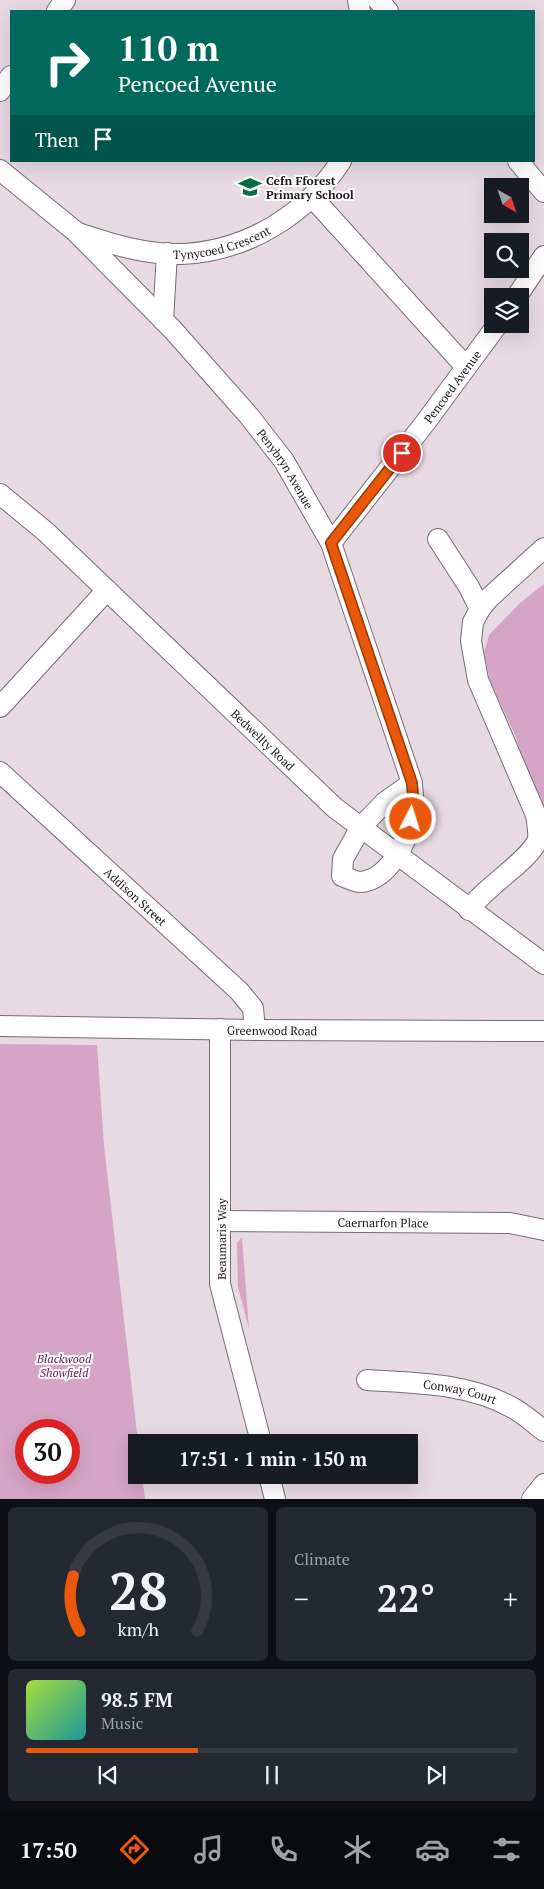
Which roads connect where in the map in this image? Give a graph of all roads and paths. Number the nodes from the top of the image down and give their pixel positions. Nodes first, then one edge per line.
1 (66, 0) edge
2 (378, 0) edge
3 (58, 10) edge
4 (387, 10) edge
5 (10, 77) edge
6 (0, 92) edge
7 (340, 162) edge
8 (519, 162) edge
9 (0, 170) edge
10 (544, 192) edge
11 (312, 197) junction
12 (75, 232) junction
13 (167, 253) junction
14 (544, 256) edge
15 (522, 288) edge
16 (163, 320) junction
17 (491, 333) edge
18 (466, 367) junction
19 (0, 494) edge
20 (438, 539) dead end
21 (331, 543) junction
22 (544, 548) edge
23 (107, 590) junction
24 (480, 609) junction
25 (0, 707) edge
26 (0, 772) edge
27 (412, 783) junction
28 (362, 828) junction
29 (398, 854) junction
30 (469, 910) junction
31 (544, 964) edge
32 (0, 1026) edge
33 (220, 1029) junction
34 (256, 1030) junction
35 (544, 1031) edge
36 (221, 1221) junction
37 (544, 1230) edge
38 (367, 1380) dead end
39 (544, 1431) edge
40 (259, 1434) edge
41 (271, 1484) edge
42 (544, 1484) edge
43 (275, 1499) edge
44 (532, 1499) edge

1 - 3 street
2 - 4 street
5 - 6 street
7 - 11 street, Tynycoed Crescent
8 - 10 street
9 - 12 street, Penybryn Avenue
11 - 13 street, Tynycoed Crescent
11 - 18 street
12 - 13 street, Tynycoed Crescent
12 - 16 street, Penybryn Avenue
13 - 16 street
14 - 15 street
16 - 21 street, Penybryn Avenue
17 - 18 street, Pencoed Avenue
18 - 21 street, Pencoed Avenue
19 - 23 street, Bedwellty Road
20 - 24 street
21 - 27 street, Penybryn Avenue
22 - 24 street
23 - 25 street
23 - 28 street, Bedwellty Road
24 - 30 street
26 - 34 street, Addison Street
27 - 28 street
27 - 29 street, Penybryn Avenue
28 - 29 street, Bedwellty Road
28 - 29 street, Penybryn Avenue
29 - 30 street, Bedwellty Road
30 - 31 street, Bedwellty Road
32 - 33 street, Greenwood Road
33 - 34 street, Greenwood Road
33 - 36 street, Beaumaris Way
34 - 35 street, Greenwood Road
36 - 37 street, Caernarfon Place
36 - 40 street, Beaumaris Way
38 - 39 street, Conway Court
41 - 43 street
42 - 44 street

